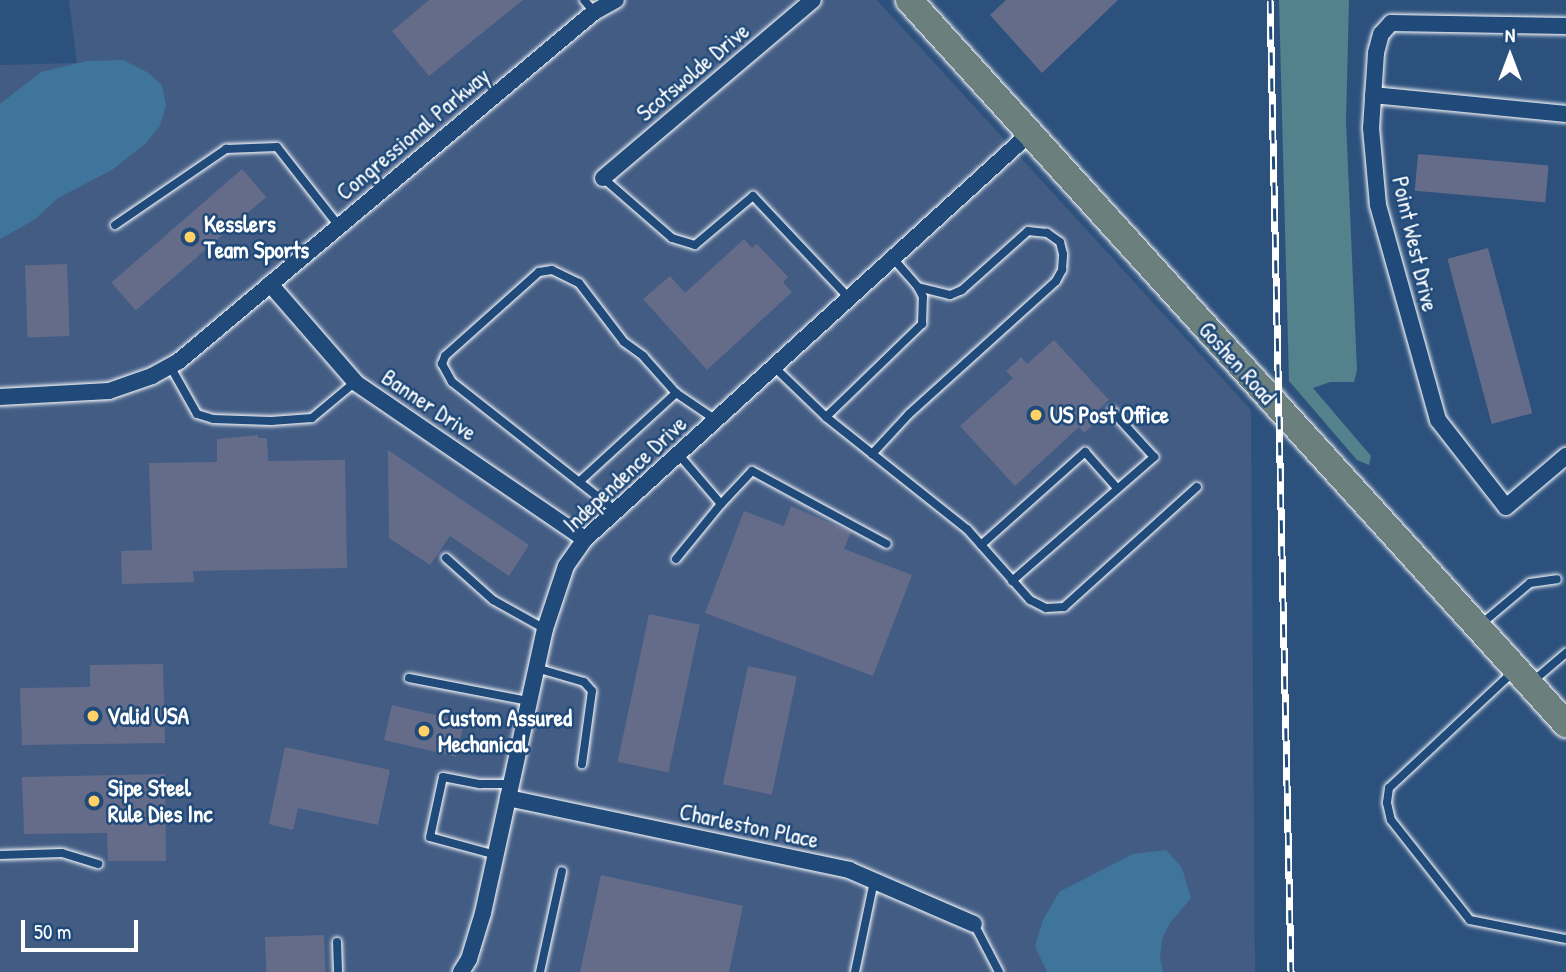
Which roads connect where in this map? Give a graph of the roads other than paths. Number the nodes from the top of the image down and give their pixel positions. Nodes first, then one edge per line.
1 (616, 0) edge
2 (813, 0) edge
3 (909, 0) edge
4 (592, 4) edge
5 (1566, 26) edge
6 (1373, 95) junction
7 (1566, 114) edge
8 (1029, 134) junction
9 (603, 178) joint
10 (114, 225) dead end
11 (339, 226) junction
12 (893, 258) junction
13 (270, 284) junction
14 (918, 287) junction
15 (849, 298) junction
16 (170, 366) junction
17 (774, 367) junction
18 (355, 382) junction
19 (676, 393) junction
20 (0, 397) edge
21 (1112, 411) dead end
22 (826, 417) junction
23 (716, 420) junction
24 (872, 454) junction
25 (679, 455) junction
26 (1566, 456) edge
27 (579, 482) junction
28 (1196, 487) dead end
29 (1117, 488) junction
30 (721, 504) junction
31 (616, 511) junction
32 (584, 539) junction
33 (887, 544) dead end
34 (981, 545) junction
35 (446, 558) dead end
36 (676, 559) dead end
37 (1558, 579) dead end
38 (1012, 581) junction
39 (1478, 627) junction
40 (545, 629) junction
41 (1566, 653) edge
42 (536, 668) junction
43 (1523, 677) junction
44 (409, 678) dead end
45 (529, 701) junction
46 (1566, 724) edge
47 (582, 764) dead end
48 (509, 791) junction
49 (0, 855) edge
50 (496, 855) junction
51 (98, 864) dead end
52 (562, 871) dead end
53 (874, 881) junction
54 (974, 924) joint
55 (1566, 939) edge
56 (337, 942) dead end
57 (464, 971) edge
58 (338, 972) edge
59 (540, 972) edge
60 (855, 972) edge
61 (999, 972) edge

1 - 4 street, Congressional Parkway
2 - 9 street, Scotswolde Drive
3 - 8 main road, Goshen Road
4 - 11 street, Congressional Parkway
5 - 6 street, Point West Drive
6 - 7 street
6 - 26 street, Point West Drive
8 - 12 street, Independence Drive
8 - 39 main road, Goshen Road
9 - 15 lane
10 - 11 lane
11 - 13 street, Congressional Parkway
12 - 14 lane
12 - 15 street, Independence Drive
13 - 16 street, Congressional Parkway
13 - 18 street, Banner Drive
14 - 22 lane
14 - 24 lane
15 - 17 street, Independence Drive
16 - 18 lane
16 - 20 street, Congressional Parkway
17 - 22 lane
17 - 23 street, Independence Drive
18 - 32 street, Banner Drive
19 - 23 lane
19 - 27 lane
19 - 27 lane
21 - 29 lane
22 - 24 lane
23 - 25 street, Independence Drive
24 - 34 lane
25 - 30 lane
25 - 31 street, Independence Drive
27 - 31 lane
28 - 38 lane
29 - 34 lane
29 - 38 lane
30 - 33 lane
30 - 36 lane
31 - 32 street, Independence Drive
32 - 40 street, Independence Drive
34 - 38 lane
35 - 40 lane
37 - 39 lane
39 - 43 main road, Goshen Road
40 - 42 street, Independence Drive
41 - 43 lane
42 - 45 street, Independence Drive
42 - 47 lane
43 - 46 main road, Goshen Road
43 - 55 lane
44 - 45 lane
45 - 48 street, Independence Drive
48 - 50 street, Independence Drive
48 - 50 lane
48 - 53 street, Charleston Place
49 - 51 lane
50 - 57 street, Independence Drive
52 - 59 lane
53 - 54 street, Charleston Place
53 - 60 lane
54 - 61 lane
56 - 58 lane

